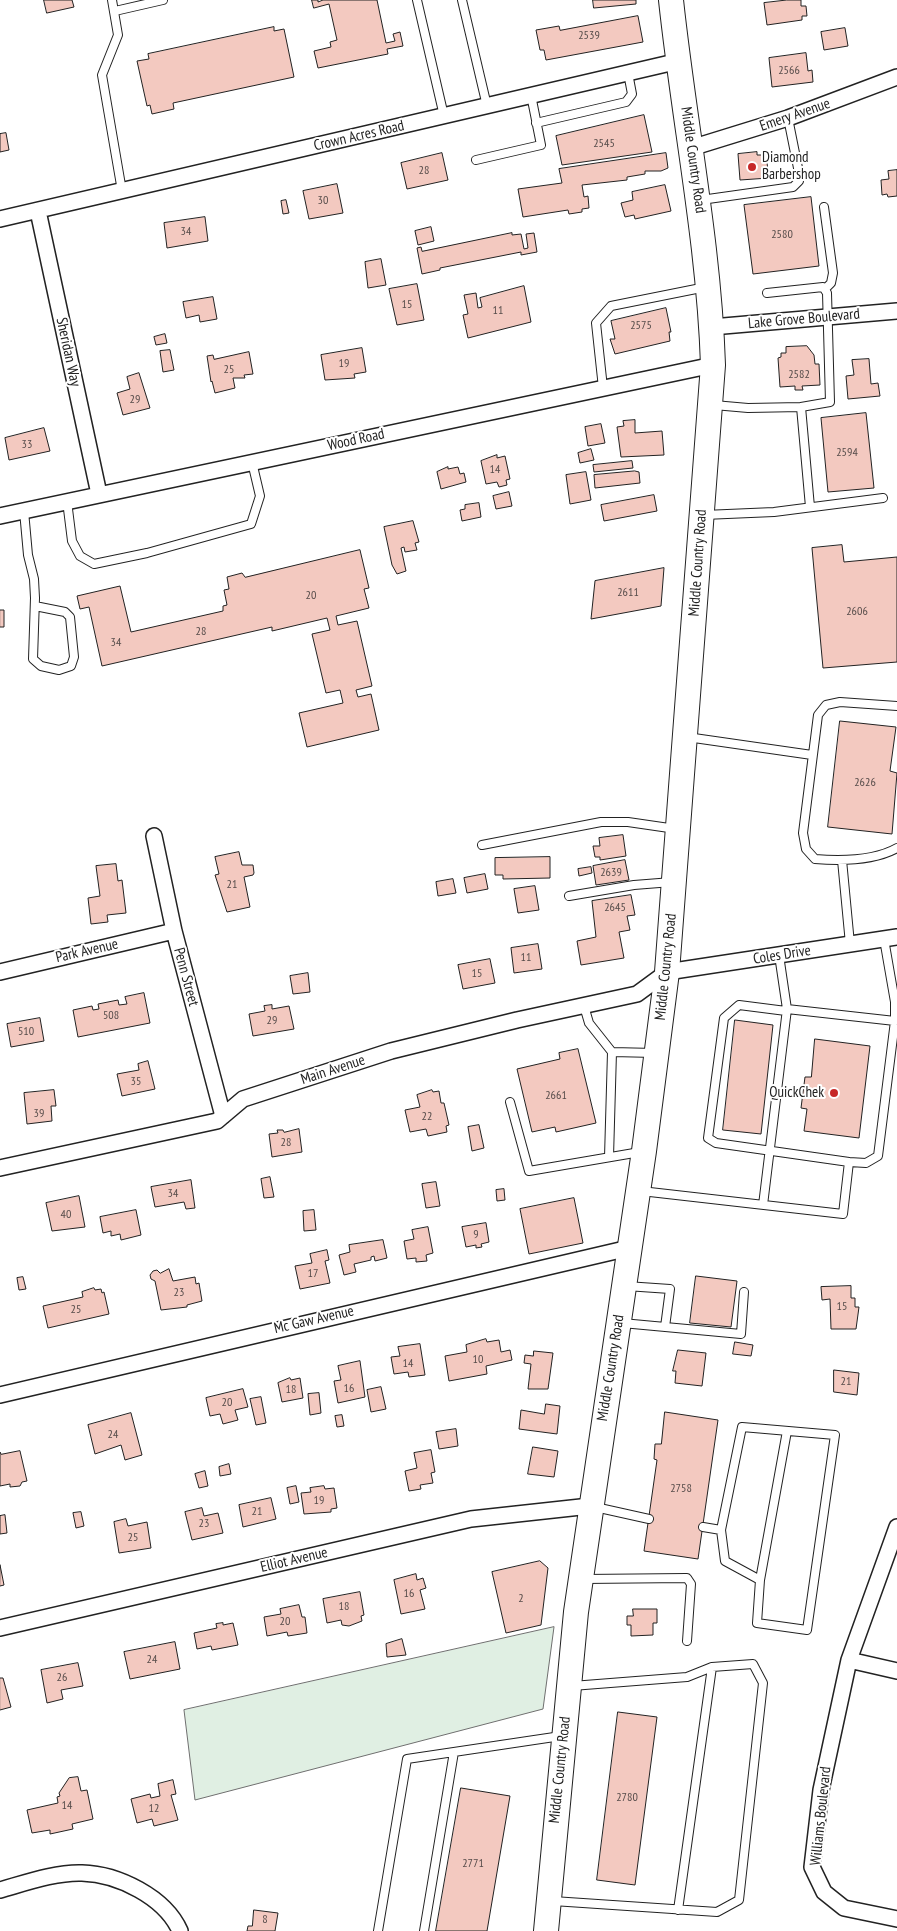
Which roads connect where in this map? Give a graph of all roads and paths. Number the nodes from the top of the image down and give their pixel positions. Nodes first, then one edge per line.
1 (112, 0) edge
2 (163, 0) edge
3 (417, 0) edge
4 (462, 0) edge
5 (671, 0) edge
6 (115, 11) junction
7 (679, 61) junction
8 (628, 73) junction
9 (897, 77) edge
10 (532, 95) junction
11 (486, 106) junction
12 (444, 116) junction
13 (788, 118) junction
14 (536, 123) junction
15 (691, 148) junction
16 (476, 160) dead end
17 (122, 191) junction
18 (698, 201) junction
19 (824, 207) dead end
20 (38, 211) junction
21 (0, 219) edge
22 (708, 286) junction
23 (826, 288) junction
24 (768, 293) dead end
25 (897, 311) edge
26 (828, 318) junction
27 (712, 327) junction
28 (713, 365) junction
29 (603, 388) junction
30 (710, 405) junction
31 (801, 407) junction
32 (252, 462) junction
33 (99, 494) junction
34 (883, 498) dead end
35 (67, 501) junction
36 (810, 507) junction
37 (24, 511) junction
38 (702, 515) junction
39 (0, 516) edge
40 (35, 606) junction
41 (897, 706) edge
42 (685, 737) junction
43 (812, 755) junction
44 (678, 829) junction
45 (154, 836) dead end
46 (482, 845) dead end
47 (897, 848) edge
48 (842, 860) junction
49 (674, 882) junction
50 (569, 896) dead end
51 (174, 931) junction
52 (890, 938) edge
53 (850, 944) junction
54 (779, 955) junction
55 (0, 972) edge
56 (668, 972) junction
57 (584, 1006) junction
58 (787, 1010) junction
59 (895, 1021) junction
60 (612, 1052) junction
61 (657, 1053) junction
62 (510, 1102) dead end
63 (223, 1116) junction
64 (644, 1151) junction
65 (770, 1152) junction
66 (609, 1157) junction
67 (850, 1162) junction
68 (0, 1168) edge
69 (637, 1191) junction
70 (764, 1205) junction
71 (629, 1248) junction
72 (624, 1286) junction
73 (744, 1292) dead end
74 (618, 1323) junction
75 (665, 1327) junction
76 (0, 1395) edge
77 (787, 1431) junction
78 (590, 1506) junction
79 (649, 1519) dead end
80 (703, 1527) dead end
81 (897, 1527) edge
82 (722, 1530) junction
83 (581, 1579) junction
84 (760, 1580) junction
85 (0, 1628) edge
86 (687, 1641) dead end
87 (849, 1660) junction
88 (712, 1667) junction
89 (897, 1671) edge
90 (569, 1686) junction
91 (564, 1735) junction
92 (454, 1752) junction
93 (0, 1890) edge
94 (548, 1901) junction
95 (678, 1910) junction
96 (897, 1919) edge
97 (180, 1931) edge
98 (378, 1931) edge
99 (424, 1931) edge
100 (546, 1931) edge

1 - 6 lane
2 - 6 lane
3 - 12 lane
4 - 11 lane
5 - 7 main road, Middle Country Road
6 - 17 lane
7 - 8 street, Crown Acres Road
7 - 15 main road, Middle Country Road
8 - 10 street, Crown Acres Road
8 - 14 lane
9 - 13 street, Emery Avenue
10 - 11 street, Crown Acres Road
10 - 14 lane
11 - 12 street, Crown Acres Road
12 - 17 street, Crown Acres Road
13 - 15 street, Emery Avenue
13 - 18 lane
14 - 16 lane
15 - 18 main road, Middle Country Road
17 - 20 street, Crown Acres Road
18 - 22 main road, Middle Country Road
19 - 23 lane
20 - 21 street, Crown Acres Road
20 - 33 street, Sheridan Way
22 - 27 main road, Middle Country Road
22 - 29 lane
23 - 24 lane
23 - 26 lane
25 - 26 street, Lake Grove Boulevard
26 - 27 street, Lake Grove Boulevard
26 - 31 lane
27 - 28 main road, Middle Country Road
28 - 29 street, Wood Road
28 - 30 main road, Middle Country Road
29 - 32 street, Wood Road
30 - 31 lane
30 - 38 main road, Middle Country Road
31 - 36 lane
32 - 33 street, Wood Road
32 - 35 lane
33 - 35 street, Wood Road
34 - 36 lane
35 - 37 street, Wood Road
36 - 38 lane
37 - 39 street, Wood Road
37 - 40 lane
38 - 42 main road, Middle Country Road
40 - 40 lane
41 - 43 lane
42 - 43 lane
42 - 44 main road, Middle Country Road
43 - 48 lane
44 - 46 lane
44 - 49 main road, Middle Country Road
45 - 51 street, Penn Street
47 - 48 lane
48 - 53 lane
49 - 50 lane
49 - 56 main road, Middle Country Road
51 - 55 street, Park Avenue
51 - 63 street, Penn Street
52 - 53 street, Coles Drive
52 - 59 lane
53 - 54 street, Coles Drive
54 - 56 street, Coles Drive
54 - 58 lane
56 - 57 street, Main Avenue
56 - 61 main road, Middle Country Road
57 - 60 lane
57 - 63 street, Main Avenue
58 - 59 lane
58 - 65 lane
58 - 65 lane
59 - 67 lane
60 - 61 lane
60 - 66 lane
61 - 64 main road, Middle Country Road
62 - 66 lane
63 - 68 street, Main Avenue
64 - 66 lane
64 - 69 main road, Middle Country Road
65 - 67 lane
65 - 70 lane
67 - 70 lane
69 - 70 lane
69 - 71 main road, Middle Country Road
71 - 72 main road, Middle Country Road
71 - 76 street, Mc Gaw Avenue
72 - 74 main road, Middle Country Road
72 - 75 lane
73 - 75 lane
74 - 75 lane
74 - 78 main road, Middle Country Road
77 - 82 lane
77 - 84 lane
77 - 84 lane
78 - 79 lane
78 - 83 main road, Middle Country Road
78 - 85 street, Elliot Avenue
80 - 82 lane
81 - 87 street, Williams Boulevard
82 - 84 lane
83 - 86 lane
83 - 90 main road, Middle Country Road
87 - 89 street
87 - 96 street, Williams Boulevard
88 - 90 lane
88 - 95 lane
88 - 95 lane
90 - 91 main road, Middle Country Road
91 - 92 lane
91 - 94 main road, Middle Country Road
92 - 98 lane
92 - 99 lane
93 - 97 street
94 - 95 lane
94 - 100 main road, Middle Country Road

